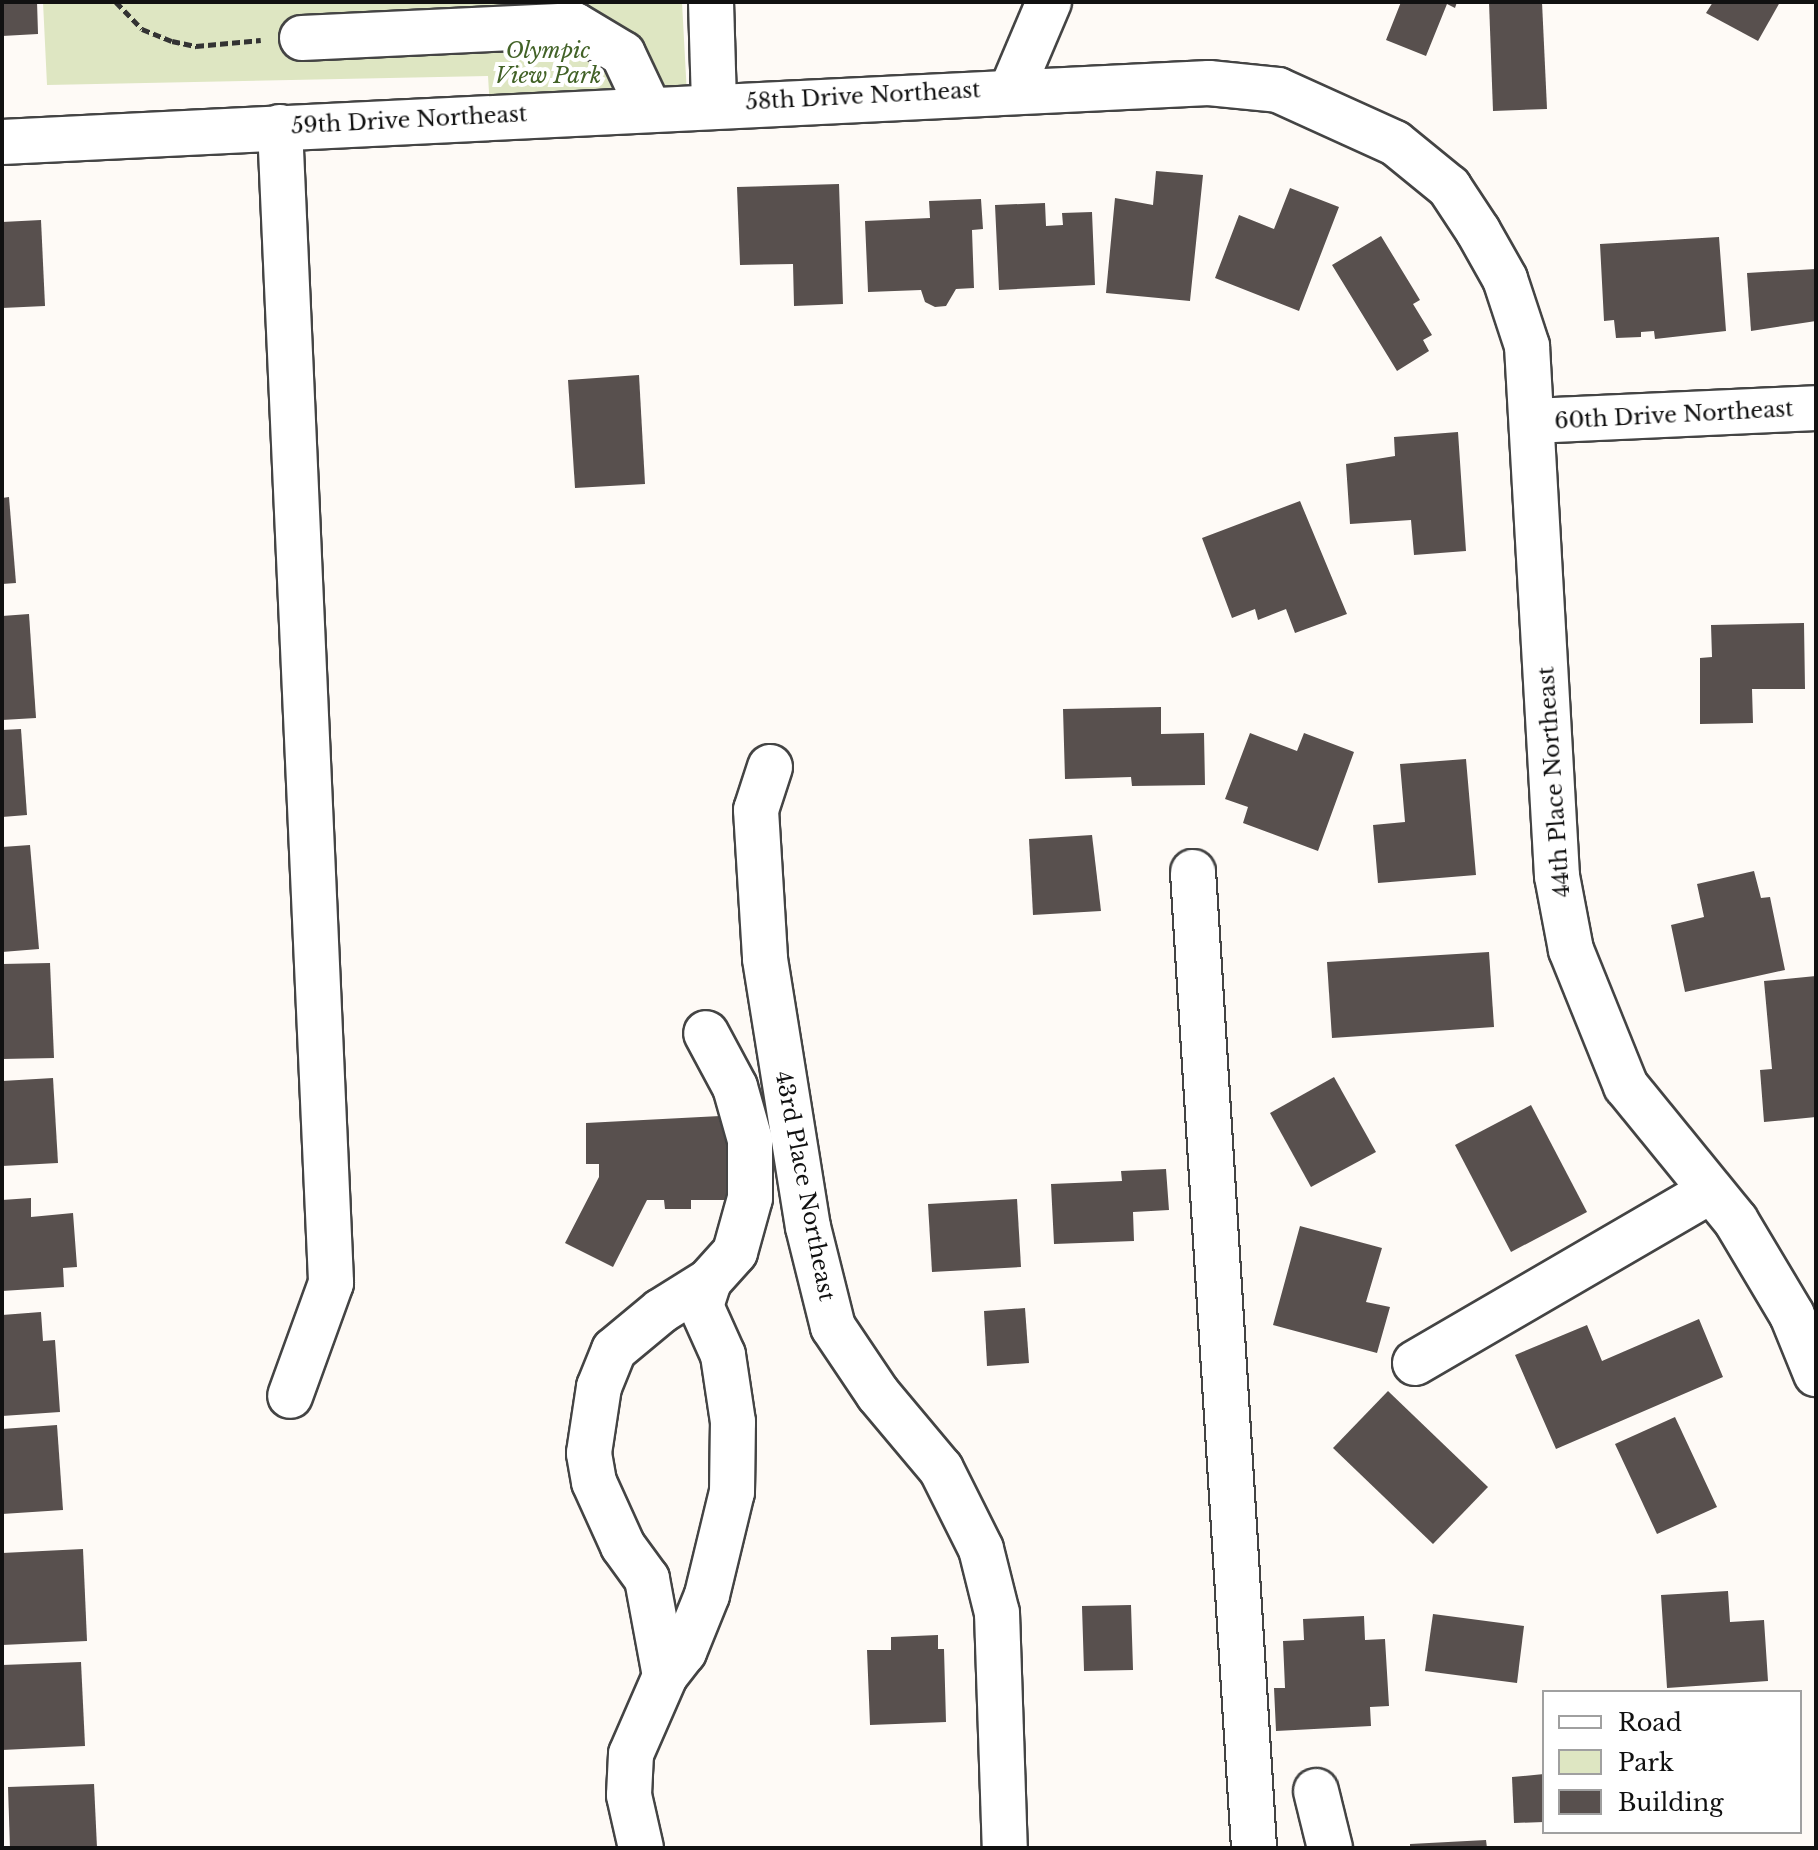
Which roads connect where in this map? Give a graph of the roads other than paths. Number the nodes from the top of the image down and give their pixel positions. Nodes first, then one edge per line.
1 (711, 2) edge
2 (1049, 2) edge
3 (302, 38) road end
4 (1012, 89) junction
5 (714, 103) junction
6 (648, 107) junction
7 (280, 127) junction
8 (2, 142) edge
9 (1449, 187) joint
10 (1816, 408) edge
11 (1532, 421) junction
12 (770, 767) dead end
13 (1193, 872) dead end
14 (706, 1033) dead end
15 (1710, 1191) junction
16 (709, 1281) junction
17 (1415, 1363) dead end
18 (1816, 1374) edge
19 (290, 1396) dead end
20 (665, 1676) junction
21 (1316, 1791) dead end
22 (641, 1848) edge
23 (1005, 1848) edge
24 (1254, 1848) edge
25 (1330, 1848) edge

1 - 5 street
2 - 4 street, 58th Drive Northeast
3 - 6 street
4 - 5 street, 58th Drive Northeast
4 - 9 street, 58th Drive Northeast
5 - 6 street, 59th Drive Northeast
6 - 7 street, 59th Drive Northeast
7 - 8 street, 59th Drive Northeast
7 - 19 street
9 - 11 street, 44th Place Northeast
10 - 11 street, 60th Drive Northeast
11 - 15 street, 44th Place Northeast
12 - 23 street, 43rd Place Northeast
13 - 24 street
14 - 16 street
15 - 17 street
15 - 18 street, 44th Place Northeast
16 - 20 street
16 - 20 street
20 - 22 street
21 - 25 street

